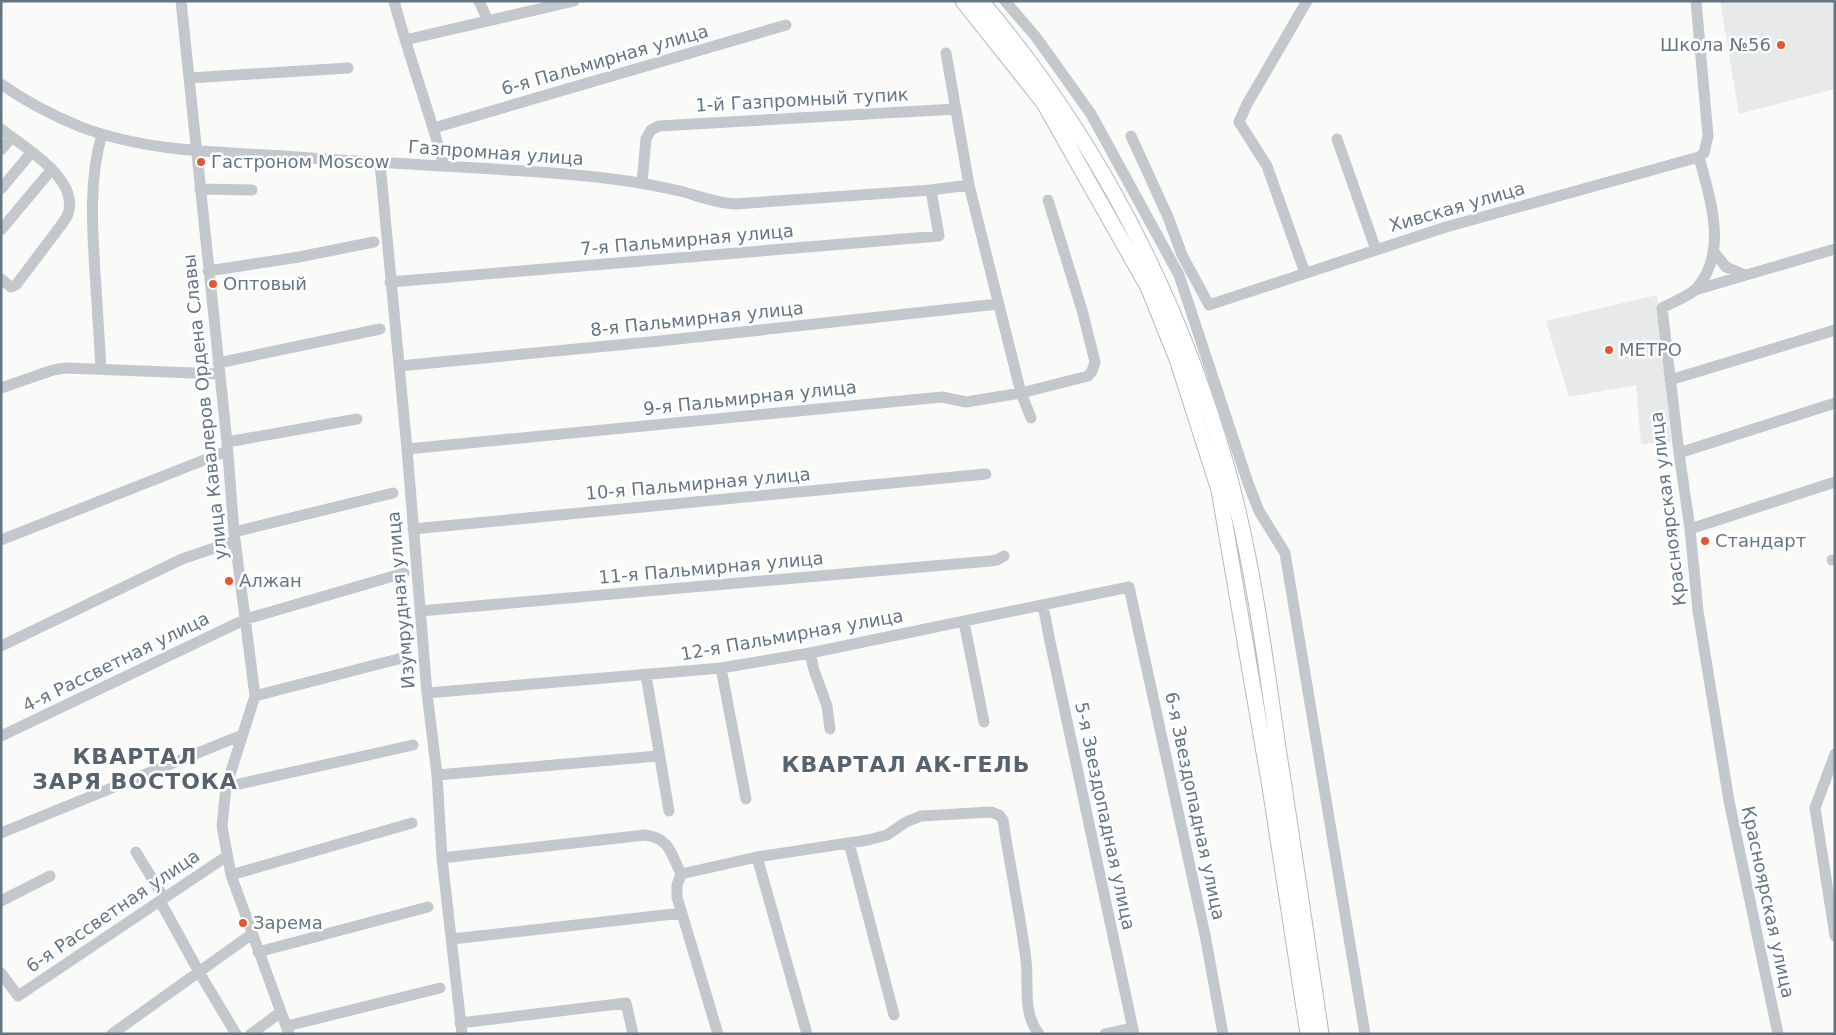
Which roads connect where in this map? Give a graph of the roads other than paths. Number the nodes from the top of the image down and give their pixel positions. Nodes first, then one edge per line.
1 (181, 1) edge
2 (394, 1) edge
3 (479, 1) edge
4 (574, 1) edge
5 (963, 1) edge
6 (981, 1) edge
7 (1005, 1) edge
8 (1307, 1) edge
9 (1696, 1) edge
10 (488, 21) junction
11 (786, 25) dead end
12 (404, 40) junction
13 (946, 53) dead end
14 (348, 68) dead end
15 (190, 78) junction
16 (1, 84) edge
17 (956, 109) junction
18 (434, 128) junction
19 (1, 130) edge
20 (102, 134) junction
21 (1131, 136) dead end
22 (12, 138) junction
23 (1337, 139) dead end
24 (1, 150) edge
25 (195, 150) junction
26 (31, 153) junction
27 (1699, 157) junction
28 (380, 163) junction
29 (444, 166) junction
30 (52, 169) junction
31 (642, 183) junction
32 (969, 185) junction
33 (1, 189) edge
34 (200, 189) junction
35 (252, 190) dead end
36 (931, 190) junction
37 (1048, 200) dead end
38 (1, 230) edge
39 (374, 242) dead end
40 (1835, 249) edge
41 (1376, 250) junction
42 (1714, 252) junction
43 (208, 271) junction
44 (1305, 273) junction
45 (1745, 275) junction
46 (1, 279) edge
47 (390, 282) junction
48 (1695, 290) junction
49 (998, 304) junction
50 (380, 329) dead end
51 (1835, 330) edge
52 (399, 366) junction
53 (101, 368) junction
54 (218, 368) junction
55 (1670, 380) junction
56 (3, 384) edge
57 (1021, 393) junction
58 (1835, 404) edge
59 (1032, 418) dead end
60 (357, 419) dead end
61 (227, 447) junction
62 (407, 449) junction
63 (1679, 453) junction
64 (986, 474) dead end
65 (1835, 482) edge
66 (393, 493) dead end
67 (413, 529) junction
68 (1690, 529) junction
69 (235, 536) junction
70 (1, 540) edge
71 (1004, 556) dead end
72 (404, 573) dead end
73 (1130, 587) joint
74 (1044, 605) junction
75 (420, 611) junction
76 (246, 619) junction
77 (964, 622) junction
78 (1, 646) edge
79 (810, 653) junction
80 (402, 658) dead end
81 (721, 668) junction
82 (646, 675) junction
83 (427, 693) junction
84 (256, 696) junction
85 (984, 722) dead end
86 (830, 729) dead end
87 (242, 735) junction
88 (1, 736) edge
89 (413, 744) dead end
90 (1835, 754) edge
91 (658, 756) junction
92 (437, 775) junction
93 (226, 786) junction
94 (746, 799) dead end
95 (669, 811) dead end
96 (412, 823) dead end
97 (1, 833) edge
98 (849, 843) junction
99 (136, 852) dead end
100 (227, 856) junction
101 (757, 857) junction
102 (442, 858) junction
103 (681, 874) junction
104 (231, 875) junction
105 (50, 876) dead end
106 (162, 900) junction
107 (1, 901) edge
108 (428, 907) dead end
109 (682, 913) junction
110 (1834, 932) edge
111 (252, 934) junction
112 (452, 939) junction
113 (258, 952) junction
114 (199, 972) junction
115 (1, 973) edge
116 (440, 988) dead end
117 (281, 1012) junction
118 (894, 1015) dead end
119 (461, 1028) edge
120 (288, 1030) edge
121 (1134, 1031) edge
122 (112, 1034) edge
123 (236, 1034) edge
124 (251, 1034) edge
125 (633, 1034) edge
126 (718, 1034) edge
127 (808, 1034) edge
128 (1039, 1034) edge
129 (1105, 1034) edge
130 (1223, 1034) edge
131 (1308, 1034) edge
132 (1321, 1034) edge
133 (1365, 1034) edge
134 (1778, 1034) edge

1 - 15 street, улица Кавалеров Ордена Славы
2 - 12 street
3 - 10 street
4 - 10 street
5 - 131 main road
6 - 132 main road
7 - 133 street
8 - 44 street
9 - 27 street
10 - 12 street
11 - 18 street, 6-я Пальмирная улица
12 - 18 street
13 - 17 street
14 - 15 street
15 - 25 street, улица Кавалеров Ордена Славы
16 - 20 street, Газпромная улица
17 - 31 street, 1-й Газпромный тупик
17 - 32 street
18 - 29 street
19 - 22 street
20 - 25 street, Газпромная улица
20 - 53 street
21 - 44 street, Хивская улица
22 - 24 street
22 - 26 street
23 - 41 street
25 - 28 street, Газпромная улица
25 - 34 street, улица Кавалеров Ордена Славы
26 - 30 street
26 - 33 street
27 - 41 street, Хивская улица
27 - 42 street, Красноярская улица
28 - 29 street, Газпромная улица
28 - 47 street, Изумрудная улица
29 - 31 street, Газпромная улица
30 - 38 street
30 - 46 street
31 - 36 street, Газпромная улица
32 - 36 street, Газпромная улица
32 - 49 street
34 - 35 street
34 - 43 street, улица Кавалеров Ордена Славы
36 - 47 street, 7-я Пальмирная улица
37 - 57 street, 9-я Пальмирная улица
39 - 43 street
40 - 45 street
41 - 44 street, Хивская улица
42 - 45 street
42 - 48 street, Красноярская улица
43 - 54 street, улица Кавалеров Ордена Славы
45 - 48 street
47 - 52 street, Изумрудная улица
48 - 55 street, Красноярская улица
49 - 52 street, 8-я Пальмирная улица
49 - 57 street
50 - 54 street
51 - 55 street
52 - 62 street, Изумрудная улица
53 - 54 street
53 - 56 street
54 - 61 street, улица Кавалеров Ордена Славы
55 - 63 street, Красноярская улица
57 - 59 street
57 - 62 street, 9-я Пальмирная улица
58 - 63 street
60 - 61 street
61 - 69 street, улица Кавалеров Ордена Славы
61 - 70 street
62 - 67 street, Изумрудная улица
63 - 68 street, Красноярская улица
64 - 67 street, 10-я Пальмирная улица
65 - 68 street
66 - 69 street
67 - 75 street, Изумрудная улица
68 - 134 street, Красноярская улица
69 - 76 street, улица Кавалеров Ордена Славы
69 - 78 street
71 - 75 street, 11-я Пальмирная улица
72 - 76 street, 4-я Рассветная улица
73 - 74 street, 12-я Пальмирная улица
73 - 130 street, 6-я Звездопадная улица
74 - 77 street, 12-я Пальмирная улица
74 - 121 street, 5-я Звездопадная улица
75 - 83 street, Изумрудная улица
76 - 84 street, улица Кавалеров Ордена Славы
76 - 88 street, 4-я Рассветная улица
77 - 79 street, 12-я Пальмирная улица
77 - 85 street
79 - 81 street, 12-я Пальмирная улица
79 - 86 street
80 - 84 street
81 - 82 street, 12-я Пальмирная улица
81 - 94 street
82 - 83 street, 12-я Пальмирная улица
82 - 91 street
83 - 92 street, Изумрудная улица
84 - 87 street, улица Кавалеров Ордена Славы
87 - 93 street, улица Кавалеров Ордена Славы
87 - 97 street
89 - 93 street
90 - 110 street
91 - 92 street
91 - 95 street
92 - 102 street, Изумрудная улица
93 - 100 street, улица Кавалеров Ордена Славы
96 - 104 street
98 - 101 street
98 - 118 street
98 - 128 street
99 - 106 street
100 - 104 street, улица Кавалеров Ордена Славы
100 - 106 street, 6-я Рассветная улица
101 - 103 street
101 - 127 street
102 - 103 street
102 - 112 street, Изумрудная улица
103 - 109 street
104 - 111 street, улица Кавалеров Ордена Славы
105 - 107 street
106 - 114 street
106 - 115 street, 6-я Рассветная улица
108 - 113 street
109 - 112 street
109 - 126 street
111 - 113 street, улица Кавалеров Ордена Славы
111 - 114 street
112 - 119 street, Изумрудная улица
113 - 117 street, улица Кавалеров Ордена Славы
114 - 122 street
114 - 123 street
116 - 120 street
117 - 120 street, улица Кавалеров Ордена Славы
117 - 124 street
119 - 125 street
121 - 129 street

